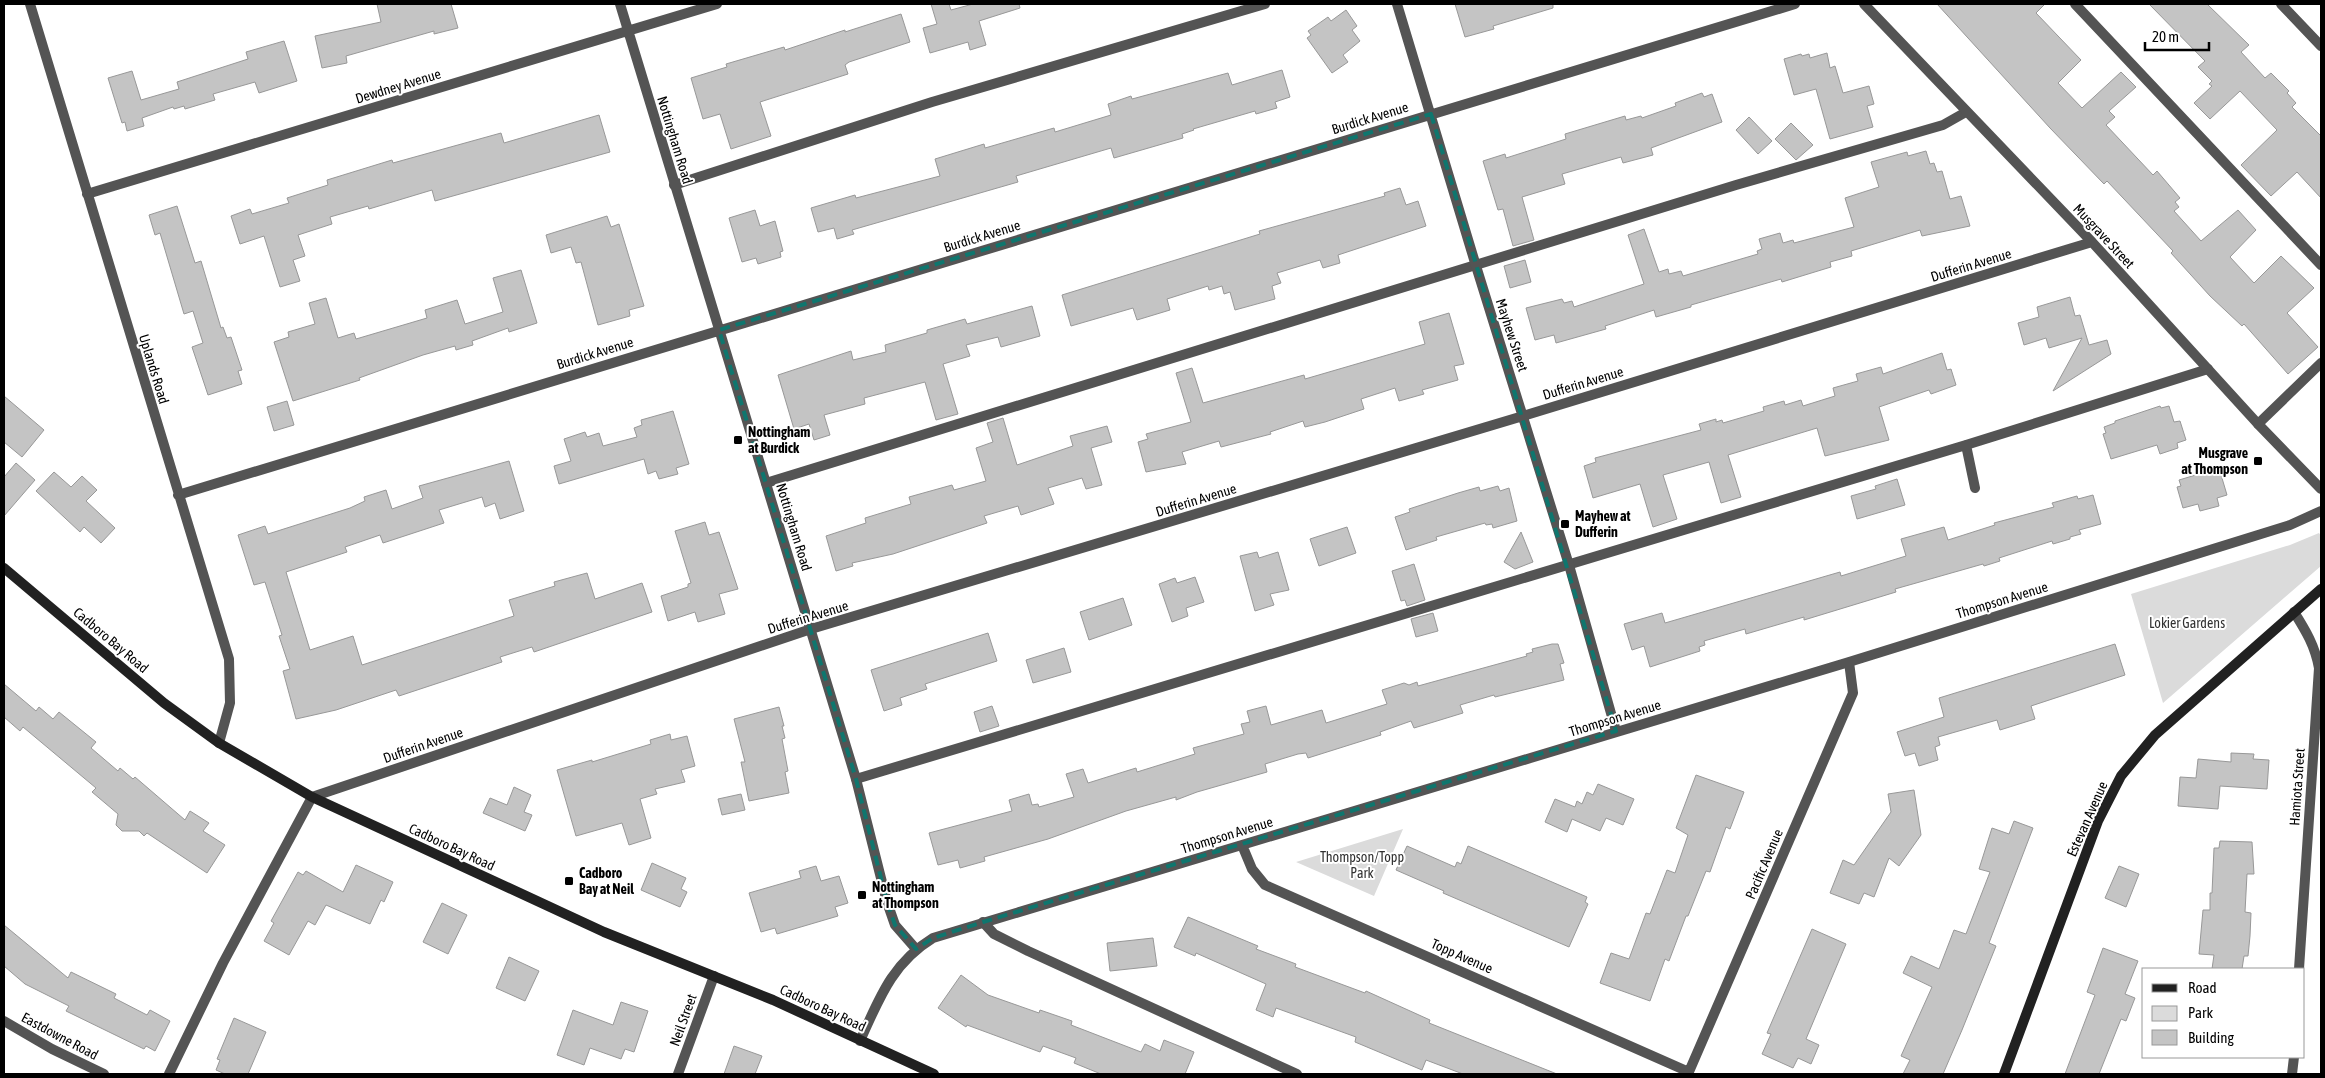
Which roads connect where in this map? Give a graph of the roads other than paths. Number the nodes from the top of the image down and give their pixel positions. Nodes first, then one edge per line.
1 (30, 4) edge
2 (620, 4) edge
3 (717, 4) edge
4 (1265, 4) edge
5 (1397, 4) edge
6 (1795, 4) edge
7 (1865, 4) edge
8 (2075, 4) edge
9 (2281, 4) edge
10 (628, 31) junction
11 (2321, 46) edge
12 (1966, 112) junction
13 (1431, 114) junction
14 (674, 185) junction
15 (87, 194) junction
16 (2092, 242) junction
17 (2321, 265) edge
18 (1476, 266) junction
19 (720, 330) junction
20 (2321, 363) edge
21 (2208, 369) junction
22 (1523, 416) junction
23 (2258, 424) junction
24 (1966, 445) junction
25 (766, 483) junction
26 (1975, 488) dead end
27 (2321, 489) edge
28 (178, 495) junction
29 (2321, 512) edge
30 (1569, 565) junction
31 (4, 568) edge
32 (2321, 589) edge
33 (2294, 612) junction
34 (811, 629) junction
35 (1849, 662) junction
36 (1616, 732) junction
37 (219, 743) junction
38 (856, 779) junction
39 (312, 797) junction
40 (1242, 845) junction
41 (983, 922) junction
42 (916, 949) junction
43 (2299, 968) edge
44 (714, 976) junction
45 (4, 1021) edge
46 (860, 1041) junction
47 (2294, 1058) edge
48 (1689, 1073) edge
49 (104, 1074) edge
50 (169, 1074) edge
51 (678, 1074) edge
52 (934, 1074) edge
53 (1298, 1074) edge
54 (2004, 1074) edge
55 (2292, 1074) edge

1 - 15 street, Uplands Road
2 - 10 street, Nottingham Road
3 - 10 street, Dewdney Avenue
4 - 14 street
5 - 13 street, Mayhew Street
6 - 13 street, Burdick Avenue
7 - 12 street, Musgrave Street
8 - 17 street
9 - 11 street
10 - 14 street, Nottingham Road
10 - 15 street, Dewdney Avenue
12 - 16 street, Musgrave Street
12 - 18 street
13 - 18 street, Mayhew Street
13 - 19 street, Burdick Avenue
14 - 19 street, Nottingham Road
15 - 28 street, Uplands Road
16 - 21 street, Musgrave Street
16 - 22 street, Dufferin Avenue
18 - 22 street, Mayhew Street
18 - 25 street
19 - 25 street, Nottingham Road
19 - 28 street, Burdick Avenue
20 - 23 street
21 - 23 street, Musgrave Street
21 - 24 street
22 - 30 street, Mayhew Street
22 - 34 street, Dufferin Avenue
23 - 27 street, Musgrave Street
24 - 26 street
24 - 30 street
25 - 34 street, Nottingham Road
28 - 37 street, Uplands Road
29 - 35 street, Thompson Avenue
30 - 36 street, Mayhew Street
30 - 38 street
31 - 37 main road, Cadboro Bay Road
32 - 33 main road, Estevan Avenue
33 - 43 street, Hamiota Street
33 - 54 main road, Estevan Avenue
34 - 38 street, Nottingham Road
34 - 39 street, Dufferin Avenue
35 - 36 street, Thompson Avenue
35 - 48 street, Pacific Avenue
36 - 40 street, Thompson Avenue
37 - 39 main road, Cadboro Bay Road
38 - 42 street, Nottingham Road
39 - 44 main road, Cadboro Bay Road
39 - 50 street
40 - 41 street, Thompson Avenue
40 - 48 street, Topp Avenue
41 - 42 street, Thompson Avenue
41 - 53 street
42 - 46 street
44 - 46 main road, Cadboro Bay Road
44 - 51 street, Neil Street
45 - 49 street, Eastdowne Road
46 - 52 main road, Cadboro Bay Road
47 - 55 street

